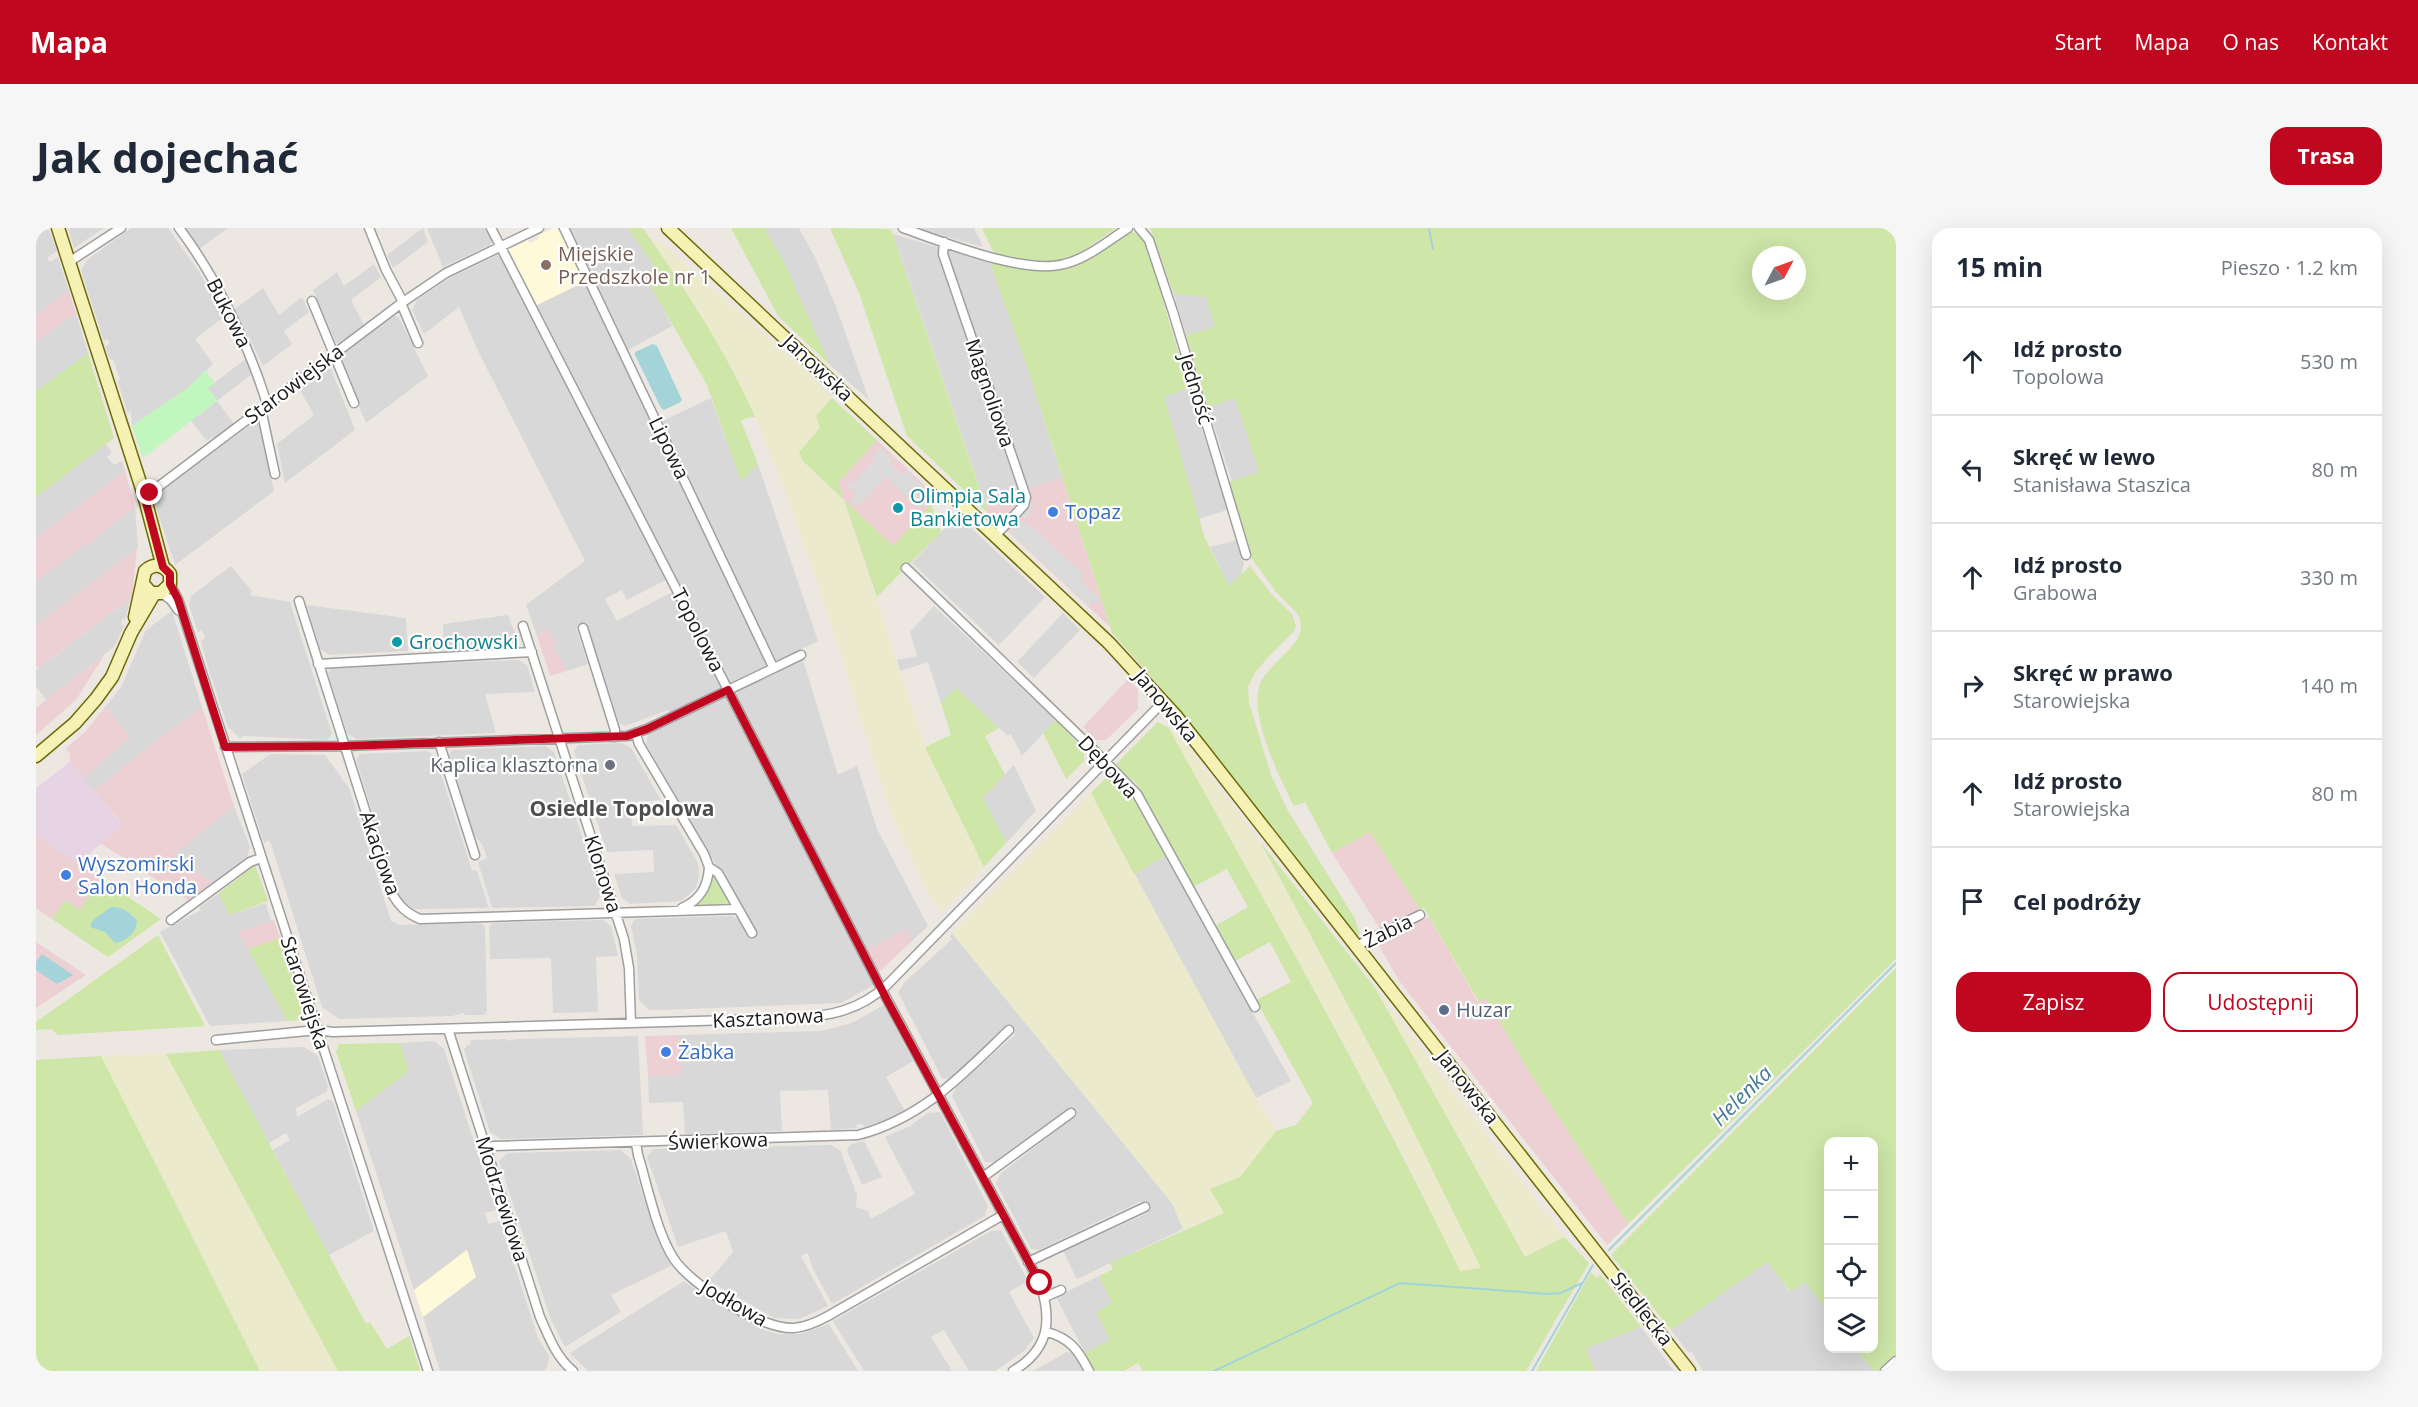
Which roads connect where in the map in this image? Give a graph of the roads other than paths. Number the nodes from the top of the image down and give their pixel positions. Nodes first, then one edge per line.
1 (58, 228) edge
2 (121, 228) edge
3 (179, 228) edge
4 (369, 228) edge
5 (491, 228) edge
6 (539, 228) edge
7 (564, 228) edge
8 (668, 228) edge
9 (903, 228) edge
10 (1128, 228) edge
11 (1139, 228) edge
12 (944, 242) junction
13 (500, 246) junction
14 (69, 262) junction
15 (312, 301) dead end
16 (402, 302) junction
17 (418, 343) dead end
18 (334, 355) junction
19 (354, 404) dead end
20 (264, 406) junction
21 (275, 474) dead end
22 (144, 495) junction
23 (150, 521) junction
24 (996, 535) junction
25 (1245, 555) dead end
26 (163, 567) junction
27 (149, 568) junction
28 (906, 568) dead end
29 (143, 584) junction
30 (170, 584) junction
31 (158, 593) junction
32 (299, 601) dead end
33 (182, 615) junction
34 (523, 626) dead end
35 (583, 628) dead end
36 (131, 633) junction
37 (532, 652) junction
38 (801, 655) dead end
39 (318, 664) junction
40 (773, 667) junction
41 (728, 690) junction
42 (1163, 702) junction
43 (636, 734) junction
44 (615, 737) junction
45 (559, 739) junction
46 (440, 742) junction
47 (344, 746) junction
48 (225, 747) junction
49 (36, 756) edge
50 (1104, 761) junction
51 (475, 855) dead end
52 (261, 858) junction
53 (709, 867) junction
54 (738, 909) junction
55 (676, 911) junction
56 (615, 913) junction
57 (1420, 915) dead end
58 (171, 920) dead end
59 (752, 933) dead end
60 (1356, 946) junction
61 (882, 990) junction
62 (1255, 1007) dead end
63 (631, 1023) junction
64 (448, 1029) junction
65 (317, 1030) junction
66 (1009, 1030) dead end
67 (216, 1040) dead end
68 (939, 1095) junction
69 (1071, 1113) dead end
70 (636, 1143) junction
71 (485, 1148) junction
72 (983, 1177) junction
73 (1144, 1207) dead end
74 (1003, 1215) junction
75 (1595, 1248) joint
76 (1028, 1262) junction
77 (1061, 1290) dead end
78 (1044, 1297) junction
79 (1047, 1332) junction
80 (1896, 1361) edge
81 (566, 1369) edge
82 (428, 1371) edge
83 (1013, 1371) edge
84 (1089, 1371) edge
85 (1689, 1371) edge
86 (1885, 1371) edge

1 - 14 main road
2 - 14 street
3 - 20 street, Bukowa
4 - 16 street
5 - 13 street, Topolowa
6 - 13 street, Starowiejska
7 - 40 street, Lipowa
8 - 24 main road, Janowska
9 - 12 street
10 - 12 street
11 - 25 street, Jedność
12 - 24 street, Magnoliowa
13 - 16 street, Starowiejska
13 - 41 street, Topolowa
14 - 22 main road
15 - 18 street
16 - 17 street
16 - 18 street, Starowiejska
18 - 19 street
18 - 20 street, Starowiejska
20 - 21 street, Bukowa
20 - 22 street, Starowiejska
22 - 23 main road
23 - 26 main road
23 - 27 main road
24 - 42 main road, Janowska
26 - 27 main road
26 - 30 main road
27 - 29 main road
28 - 50 street, Dębowa
29 - 31 main road
29 - 36 main road
30 - 31 main road
30 - 33 street, Starowiejska
31 - 33 street, Starowiejska
31 - 36 main road
32 - 39 street, Akacjowa
33 - 48 street, Starowiejska
34 - 37 street, Klonowa
35 - 44 street
36 - 49 main road
37 - 39 street
37 - 45 street, Klonowa
38 - 40 street
39 - 47 street, Akacjowa
40 - 41 street
41 - 43 street
41 - 61 street, Topolowa
42 - 50 street, Kasztanowa
42 - 60 main road, Janowska
43 - 44 street
43 - 53 street
44 - 45 street
45 - 46 street
45 - 56 street, Klonowa
46 - 47 street
46 - 51 street
47 - 48 street
47 - 56 street, Akacjowa
48 - 52 street, Starowiejska
50 - 61 street, Kasztanowa
50 - 62 street, Dębowa
52 - 58 street
52 - 65 street, Starowiejska
53 - 54 street
53 - 55 street
54 - 55 street, Akacjowa
54 - 59 street
55 - 56 street, Akacjowa
56 - 63 street, Klonowa
57 - 60 street, Żabia
60 - 75 main road, Janowska
61 - 63 street, Kasztanowa
61 - 68 street, Topolowa
63 - 64 street, Kasztanowa
64 - 65 street, Kasztanowa
64 - 71 street, Modrzewiowa
65 - 67 street, Kasztanowa
65 - 82 street, Starowiejska
66 - 68 street
68 - 70 street, Świerkowa
68 - 72 street, Topolowa
69 - 72 street
70 - 71 street, Świerkowa
70 - 74 street, Jodłowa
71 - 81 street, Modrzewiowa
72 - 74 street, Topolowa
73 - 76 street
74 - 76 street, Topolowa
75 - 85 main road, Siedlecka
76 - 78 street, Topolowa
77 - 78 street
78 - 79 street, Topolowa
79 - 83 street
79 - 84 street
80 - 86 street

